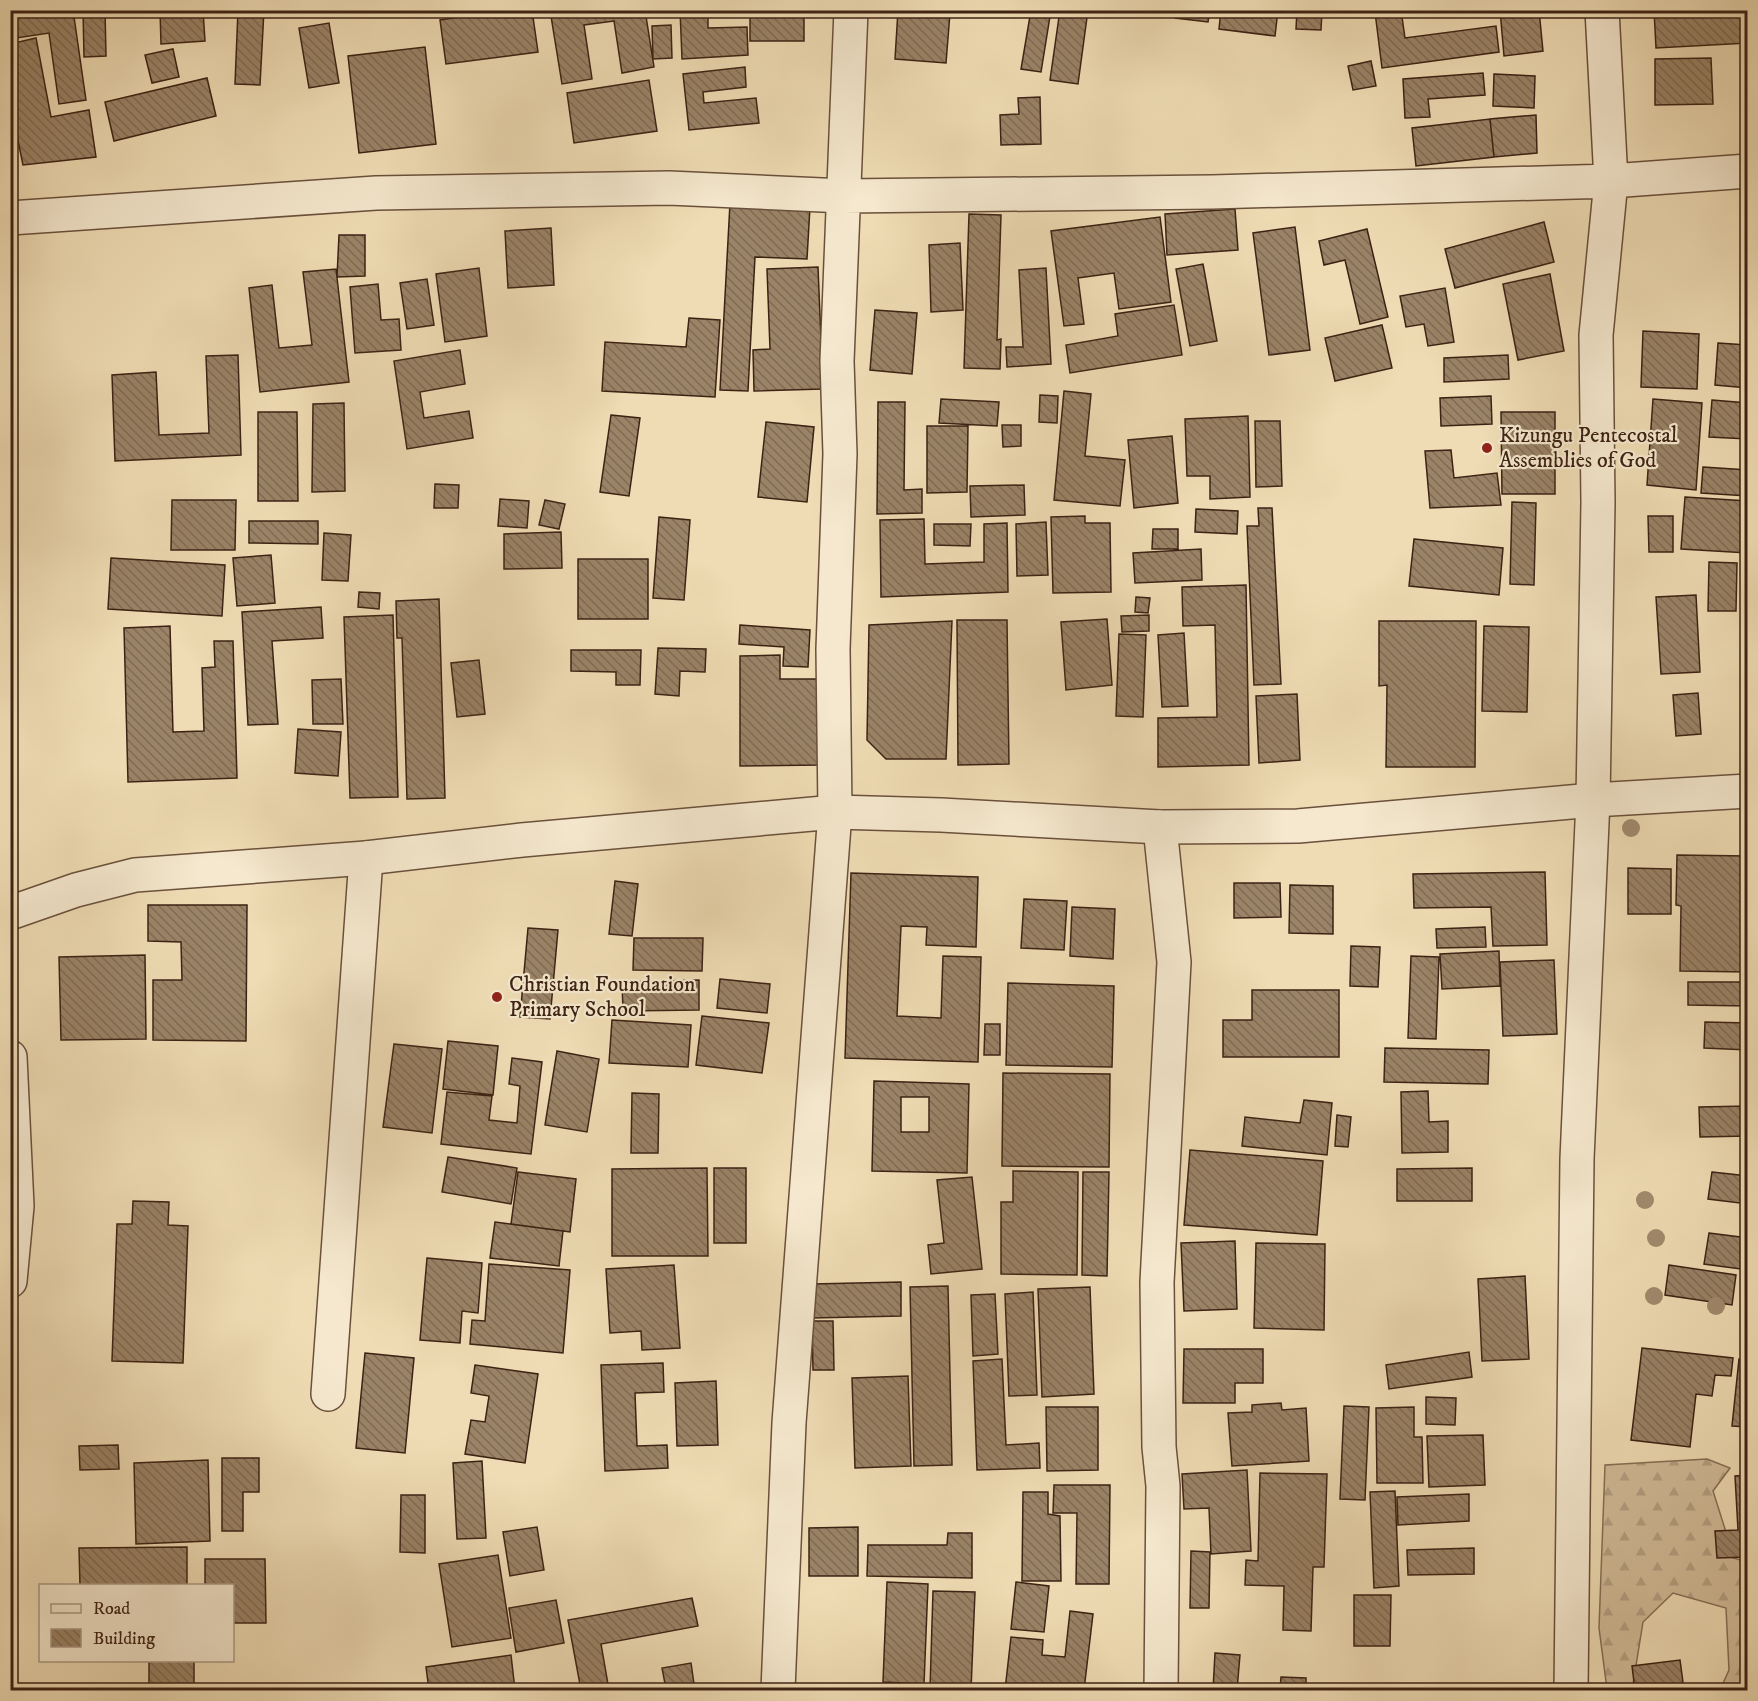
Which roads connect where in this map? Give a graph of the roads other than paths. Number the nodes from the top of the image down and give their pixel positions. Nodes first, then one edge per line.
1 (851, 10) edge
2 (1602, 10) edge
3 (1748, 171) edge
4 (1611, 181) junction
5 (844, 196) junction
6 (10, 219) edge
7 (1748, 791) edge
8 (1593, 800) junction
9 (835, 812) junction
10 (1160, 827) junction
11 (366, 858) junction
12 (10, 913) edge
13 (10, 1058) edge
14 (10, 1281) edge
15 (328, 1394) dead end
16 (778, 1690) edge
17 (1161, 1690) edge
18 (1570, 1690) edge

1 - 5 street
2 - 4 street
3 - 4 street
4 - 5 street
4 - 8 street
5 - 6 street
5 - 9 street
7 - 8 street
8 - 10 street
8 - 18 street
9 - 10 street
9 - 11 street
9 - 16 street
10 - 17 street
11 - 12 street
11 - 15 street
13 - 14 street

